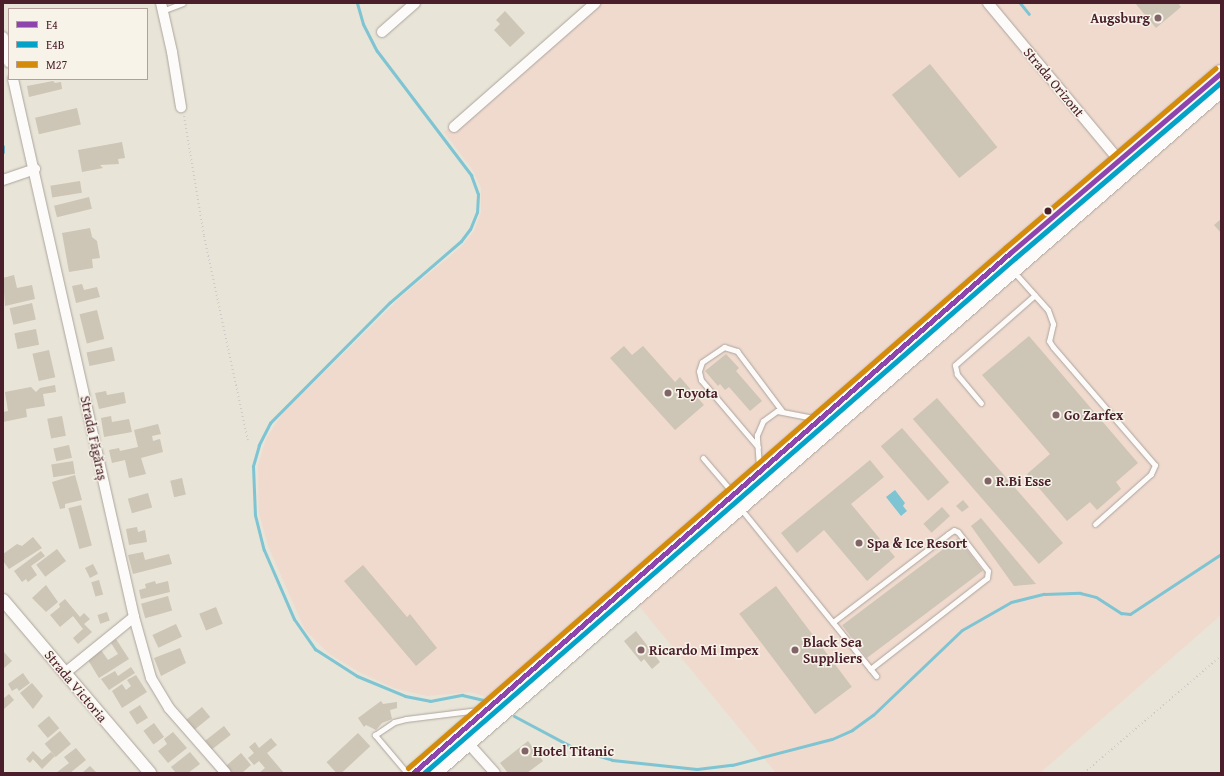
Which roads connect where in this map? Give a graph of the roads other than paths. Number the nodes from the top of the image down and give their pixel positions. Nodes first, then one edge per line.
1 (183, 3) edge
2 (415, 3) edge
3 (596, 3) edge
4 (988, 3) edge
5 (162, 7) edge
6 (382, 32) dead end
7 (3, 37) edge
8 (8, 58) edge
9 (1221, 73) edge
10 (13, 80) edge
11 (1221, 89) edge
12 (181, 107) road end
13 (454, 126) dead end
14 (1119, 160) junction
15 (35, 169) junction
16 (3, 180) edge
17 (1012, 270) junction
18 (1035, 295) junction
19 (982, 403) dead end
20 (782, 411) junction
21 (822, 417) junction
22 (758, 447) junction
23 (703, 458) dead end
24 (758, 473) junction
25 (737, 500) junction
26 (1095, 524) dead end
27 (3, 600) edge
28 (134, 617) junction
29 (833, 622) junction
30 (870, 669) junction
31 (65, 673) junction
32 (876, 676) dead end
33 (487, 709) junction
34 (468, 743) junction
35 (150, 773) edge
36 (226, 773) edge
37 (407, 773) edge
38 (414, 773) edge
39 (433, 773) edge
40 (495, 773) edge

1 - 5 lane
2 - 6 street
3 - 13 street
4 - 14 street, Strada Orizont
5 - 12 street
7 - 8 street
9 - 14 main road
10 - 15 street, Strada Făgăraș
11 - 17 main road
14 - 21 main road
15 - 16 street
15 - 28 street, Strada Făgăraș
17 - 18 lane
17 - 25 main road
18 - 19 lane
18 - 26 lane
20 - 21 lane
20 - 22 lane
20 - 22 lane
21 - 24 main road
22 - 24 lane
23 - 25 lane
24 - 25 main road
25 - 29 lane
25 - 33 main road
25 - 34 main road
27 - 31 street, Strada Victoria
28 - 31 street
28 - 36 street, Strada Făgăraș
29 - 30 lane
29 - 30 lane
30 - 32 lane
31 - 35 street, Strada Victoria
33 - 37 lane
33 - 38 main road
34 - 39 main road
34 - 40 street

